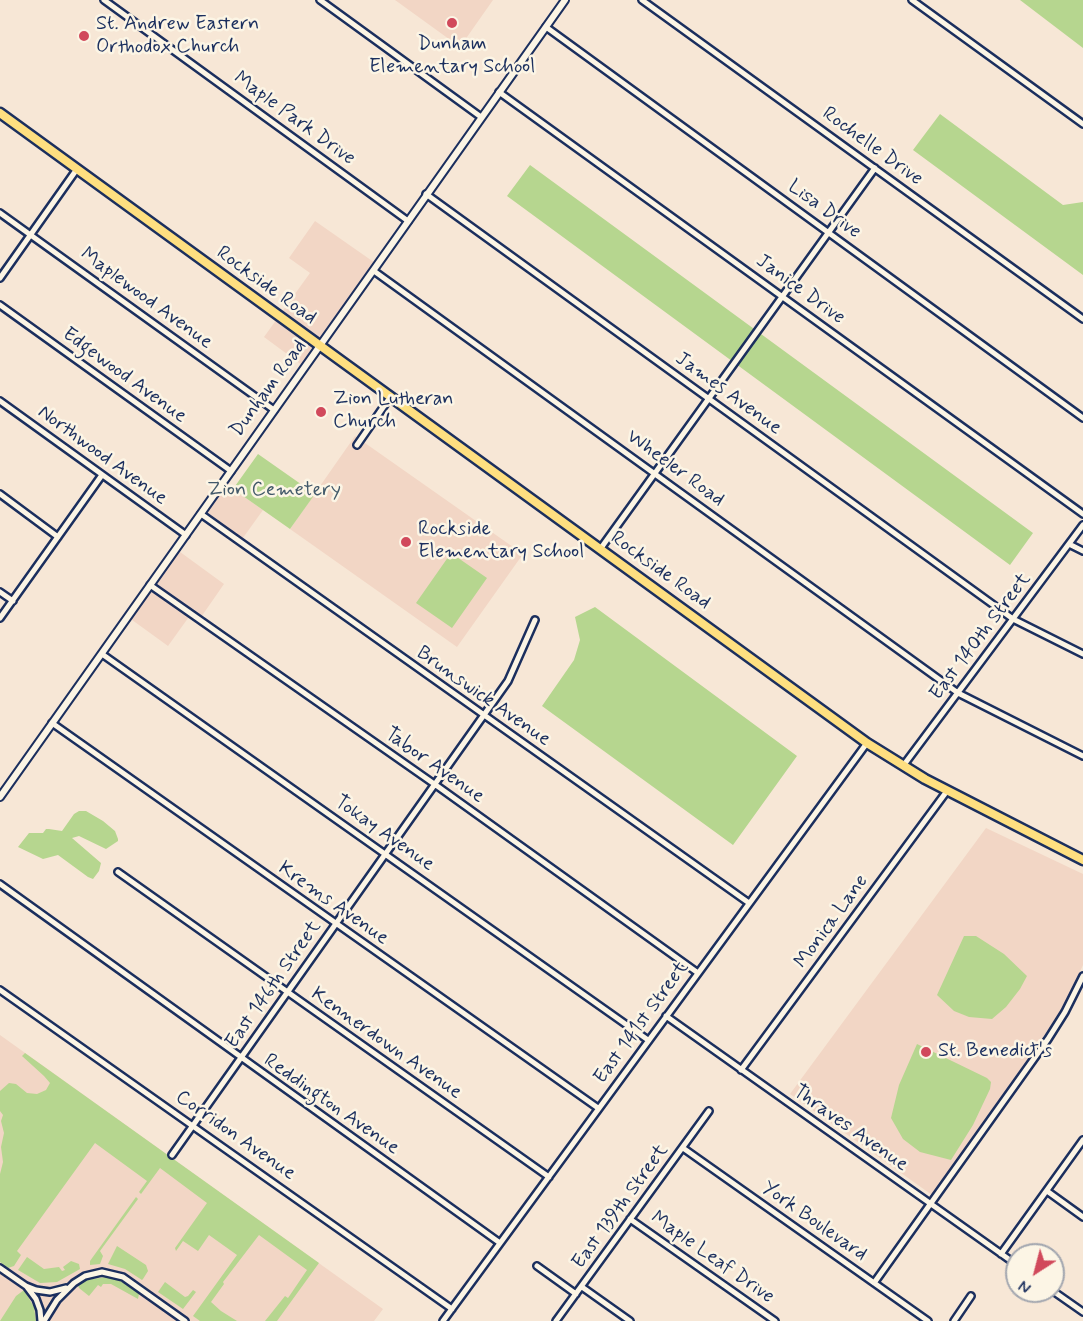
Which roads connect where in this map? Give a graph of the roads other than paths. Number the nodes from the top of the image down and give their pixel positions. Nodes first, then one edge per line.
1 (104, 0) edge
2 (320, 0) edge
3 (565, 0) edge
4 (642, 0) edge
5 (912, 0) edge
6 (546, 27) junction
7 (499, 92) junction
8 (0, 113) edge
9 (481, 117) junction
10 (1083, 124) edge
11 (875, 168) junction
12 (77, 169) junction
13 (426, 194) junction
14 (0, 213) edge
15 (408, 221) junction
16 (829, 232) junction
17 (31, 235) junction
18 (374, 271) junction
19 (0, 278) edge
20 (782, 296) junction
21 (0, 305) edge
22 (1083, 319) edge
23 (320, 346) junction
24 (391, 396) junction
25 (708, 398) junction
26 (0, 401) edge
27 (274, 410) junction
28 (1083, 418) edge
29 (357, 445) dead end
30 (231, 471) junction
31 (655, 473) junction
32 (102, 475) junction
33 (0, 494) edge
34 (201, 514) junction
35 (1083, 514) edge
36 (1083, 525) edge
37 (186, 535) junction
38 (58, 537) junction
39 (1069, 544) junction
40 (601, 548) junction
41 (1083, 551) edge
42 (150, 585) junction
43 (0, 592) edge
44 (13, 601) junction
45 (0, 618) edge
46 (1013, 619) junction
47 (535, 620) dead end
48 (102, 654) junction
49 (1083, 654) edge
50 (958, 693) junction
51 (483, 715) junction
52 (52, 723) junction
53 (867, 743) junction
54 (1083, 756) edge
55 (903, 766) junction
56 (435, 784) junction
57 (947, 791) junction
58 (1, 795) edge
59 (386, 854) junction
60 (1083, 860) edge
61 (118, 872) dead end
62 (0, 884) edge
63 (749, 903) junction
64 (335, 924) junction
65 (698, 973) junction
66 (1083, 976) edge
67 (0, 990) edge
68 (287, 992) junction
69 (666, 1016) junction
70 (648, 1040) junction
71 (240, 1058) junction
72 (741, 1070) junction
73 (598, 1108) junction
74 (709, 1111) dead end
75 (194, 1125) junction
76 (1083, 1140) edge
77 (682, 1148) junction
78 (172, 1155) dead end
79 (549, 1177) junction
80 (1047, 1191) junction
81 (930, 1204) junction
82 (1083, 1217) edge
83 (630, 1219) junction
84 (500, 1243) junction
85 (1001, 1254) junction
86 (1005, 1257) edge
87 (537, 1266) dead end
88 (0, 1268) edge
89 (874, 1283) junction
90 (26, 1286) junction
91 (70, 1286) junction
92 (582, 1287) junction
93 (576, 1294) junction
94 (971, 1296) dead end
95 (1065, 1299) edge
96 (452, 1308) junction
97 (1083, 1312) edge
98 (42, 1321) edge
99 (185, 1321) edge
100 (443, 1321) edge
101 (556, 1321) edge
102 (630, 1321) edge
103 (776, 1321) edge
104 (928, 1321) edge
105 (954, 1321) edge

1 - 15 street, Maple Park Drive
2 - 9 street
3 - 6 street, Dunham Road
4 - 11 street, Rochelle Drive
5 - 10 street
6 - 7 street, Dunham Road
6 - 16 street, Lisa Drive
7 - 9 street, Dunham Road
7 - 20 street, Janice Drive
8 - 12 main road, Rockside Road
9 - 13 street, Dunham Road
11 - 16 street
11 - 22 street, Rochelle Drive
12 - 17 street
12 - 23 main road, Rockside Road
13 - 15 street, Dunham Road
13 - 25 street, James Avenue
14 - 17 street, Maplewood Avenue
15 - 18 street, Dunham Road
16 - 20 street
16 - 28 street, Lisa Drive
17 - 19 street
17 - 27 street, Maplewood Avenue
18 - 23 street, Dunham Road
18 - 31 street, Wheeler Road
20 - 25 street
20 - 35 street, Janice Drive
21 - 30 street, Edgewood Avenue
23 - 24 main road, Rockside Road
23 - 27 street, Dunham Road
24 - 29 street
24 - 40 main road, Rockside Road
25 - 31 street
25 - 46 street, James Avenue
26 - 32 street, Northwood Avenue
27 - 30 street, Dunham Road
30 - 34 street, Dunham Road
31 - 40 street
31 - 50 street, Wheeler Road
32 - 37 street, Northwood Avenue
32 - 38 street
33 - 38 street
34 - 37 street, Dunham Road
34 - 51 street, Brunswick Avenue
36 - 39 street, East 140th Street
37 - 42 street, Dunham Road
38 - 44 street
39 - 41 street
39 - 46 street, East 140th Street
40 - 53 main road, Rockside Road
42 - 48 street, Dunham Road
42 - 56 street, Tabor Avenue
43 - 44 street
44 - 45 street
46 - 49 street, James Avenue
46 - 50 street, East 140th Street
47 - 51 street, East 146th Street
48 - 52 street, Dunham Road
48 - 59 street, Tokay Avenue
50 - 54 street, Wheeler Road
50 - 55 street, East 140th Street
51 - 56 street, East 146th Street
51 - 63 street, Brunswick Avenue
52 - 58 street, Dunham Road
52 - 64 street, Krems Avenue
53 - 55 main road, Rockside Road
53 - 63 street, East 141st Street
55 - 57 main road, Rockside Road
56 - 59 street, East 146th Street
56 - 65 street, Tabor Avenue
57 - 60 main road, Rockside Road
57 - 72 street, Monica Lane
59 - 64 street, East 146th Street
59 - 70 street, Tokay Avenue
61 - 68 street, Kennerdown Avenue
62 - 71 street, Reddington Avenue
63 - 65 street, East 141st Street
64 - 68 street, East 146th Street
64 - 73 street, Krems Avenue
65 - 69 street, East 141st Street
66 - 81 street
67 - 75 street, Corridon Avenue
68 - 71 street, East 146th Street
68 - 79 street, Kennerdown Avenue
69 - 70 street, East 141st Street
69 - 72 street, Thraves Avenue
70 - 73 street, East 141st Street
71 - 75 street, East 146th Street
71 - 84 street, Reddington Avenue
72 - 81 street, Thraves Avenue
73 - 79 street, East 141st Street
74 - 77 street, East 139th Street
75 - 78 street, East 146th Street
75 - 96 street, Corridon Avenue
76 - 80 street
77 - 83 street, East 139th Street
77 - 89 street, York Boulevard
79 - 84 street, East 141st Street
80 - 82 street
80 - 85 street
81 - 85 street, Thraves Avenue
81 - 89 street
83 - 92 street, East 139th Street
83 - 103 street, Maple Leaf Drive
84 - 96 street, East 141st Street
85 - 86 street, Thraves Avenue
87 - 93 street
88 - 90 street
89 - 104 street, York Boulevard
90 - 91 street
90 - 98 street
91 - 98 street
91 - 99 street
92 - 93 street, East 139th Street
92 - 102 street
93 - 101 street, East 139th Street
94 - 105 street
95 - 97 street
96 - 100 street, East 141st Street

